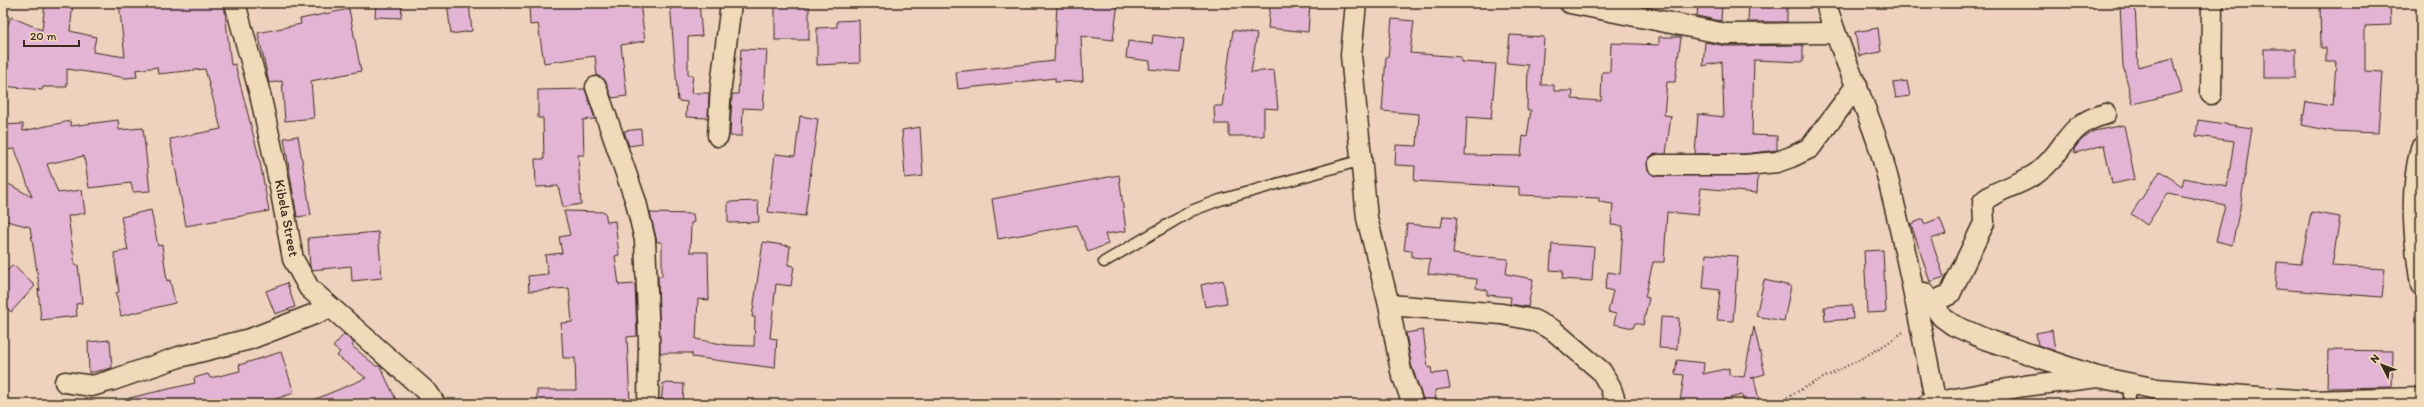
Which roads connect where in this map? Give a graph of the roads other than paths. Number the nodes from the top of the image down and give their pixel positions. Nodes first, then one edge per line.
1 (235, 3) edge
2 (731, 3) edge
3 (1356, 3) edge
4 (1570, 3) edge
5 (1826, 3) edge
6 (2212, 3) edge
7 (1834, 33) junction
8 (1857, 85) junction
9 (596, 87) dead end
10 (2211, 94) dead end
11 (2106, 114) dead end
12 (718, 136) dead end
13 (2421, 148) edge
14 (1362, 160) junction
15 (1658, 165) dead end
16 (1104, 262) dead end
17 (2421, 285) edge
18 (1389, 305) junction
19 (330, 308) junction
20 (1926, 309) junction
21 (2098, 377) junction
22 (65, 382) dead end
23 (2129, 384) junction
24 (2421, 398) edge
25 (2310, 402) edge
26 (435, 404) edge
27 (648, 404) edge
28 (1413, 404) edge
29 (1616, 404) edge
30 (1933, 404) edge
31 (2128, 404) edge

1 - 19 street, Kibela Street
2 - 12 street
3 - 14 street
4 - 7 street
5 - 7 street
6 - 10 street
7 - 8 street
8 - 15 street
8 - 20 street
9 - 27 street
11 - 20 street
13 - 17 street
14 - 16 lane
14 - 18 street
18 - 28 street
18 - 29 street
19 - 22 street
19 - 26 street, Kibela Street
20 - 21 street
20 - 30 street
21 - 23 street
21 - 30 street
23 - 25 street
23 - 31 lane
24 - 25 street

